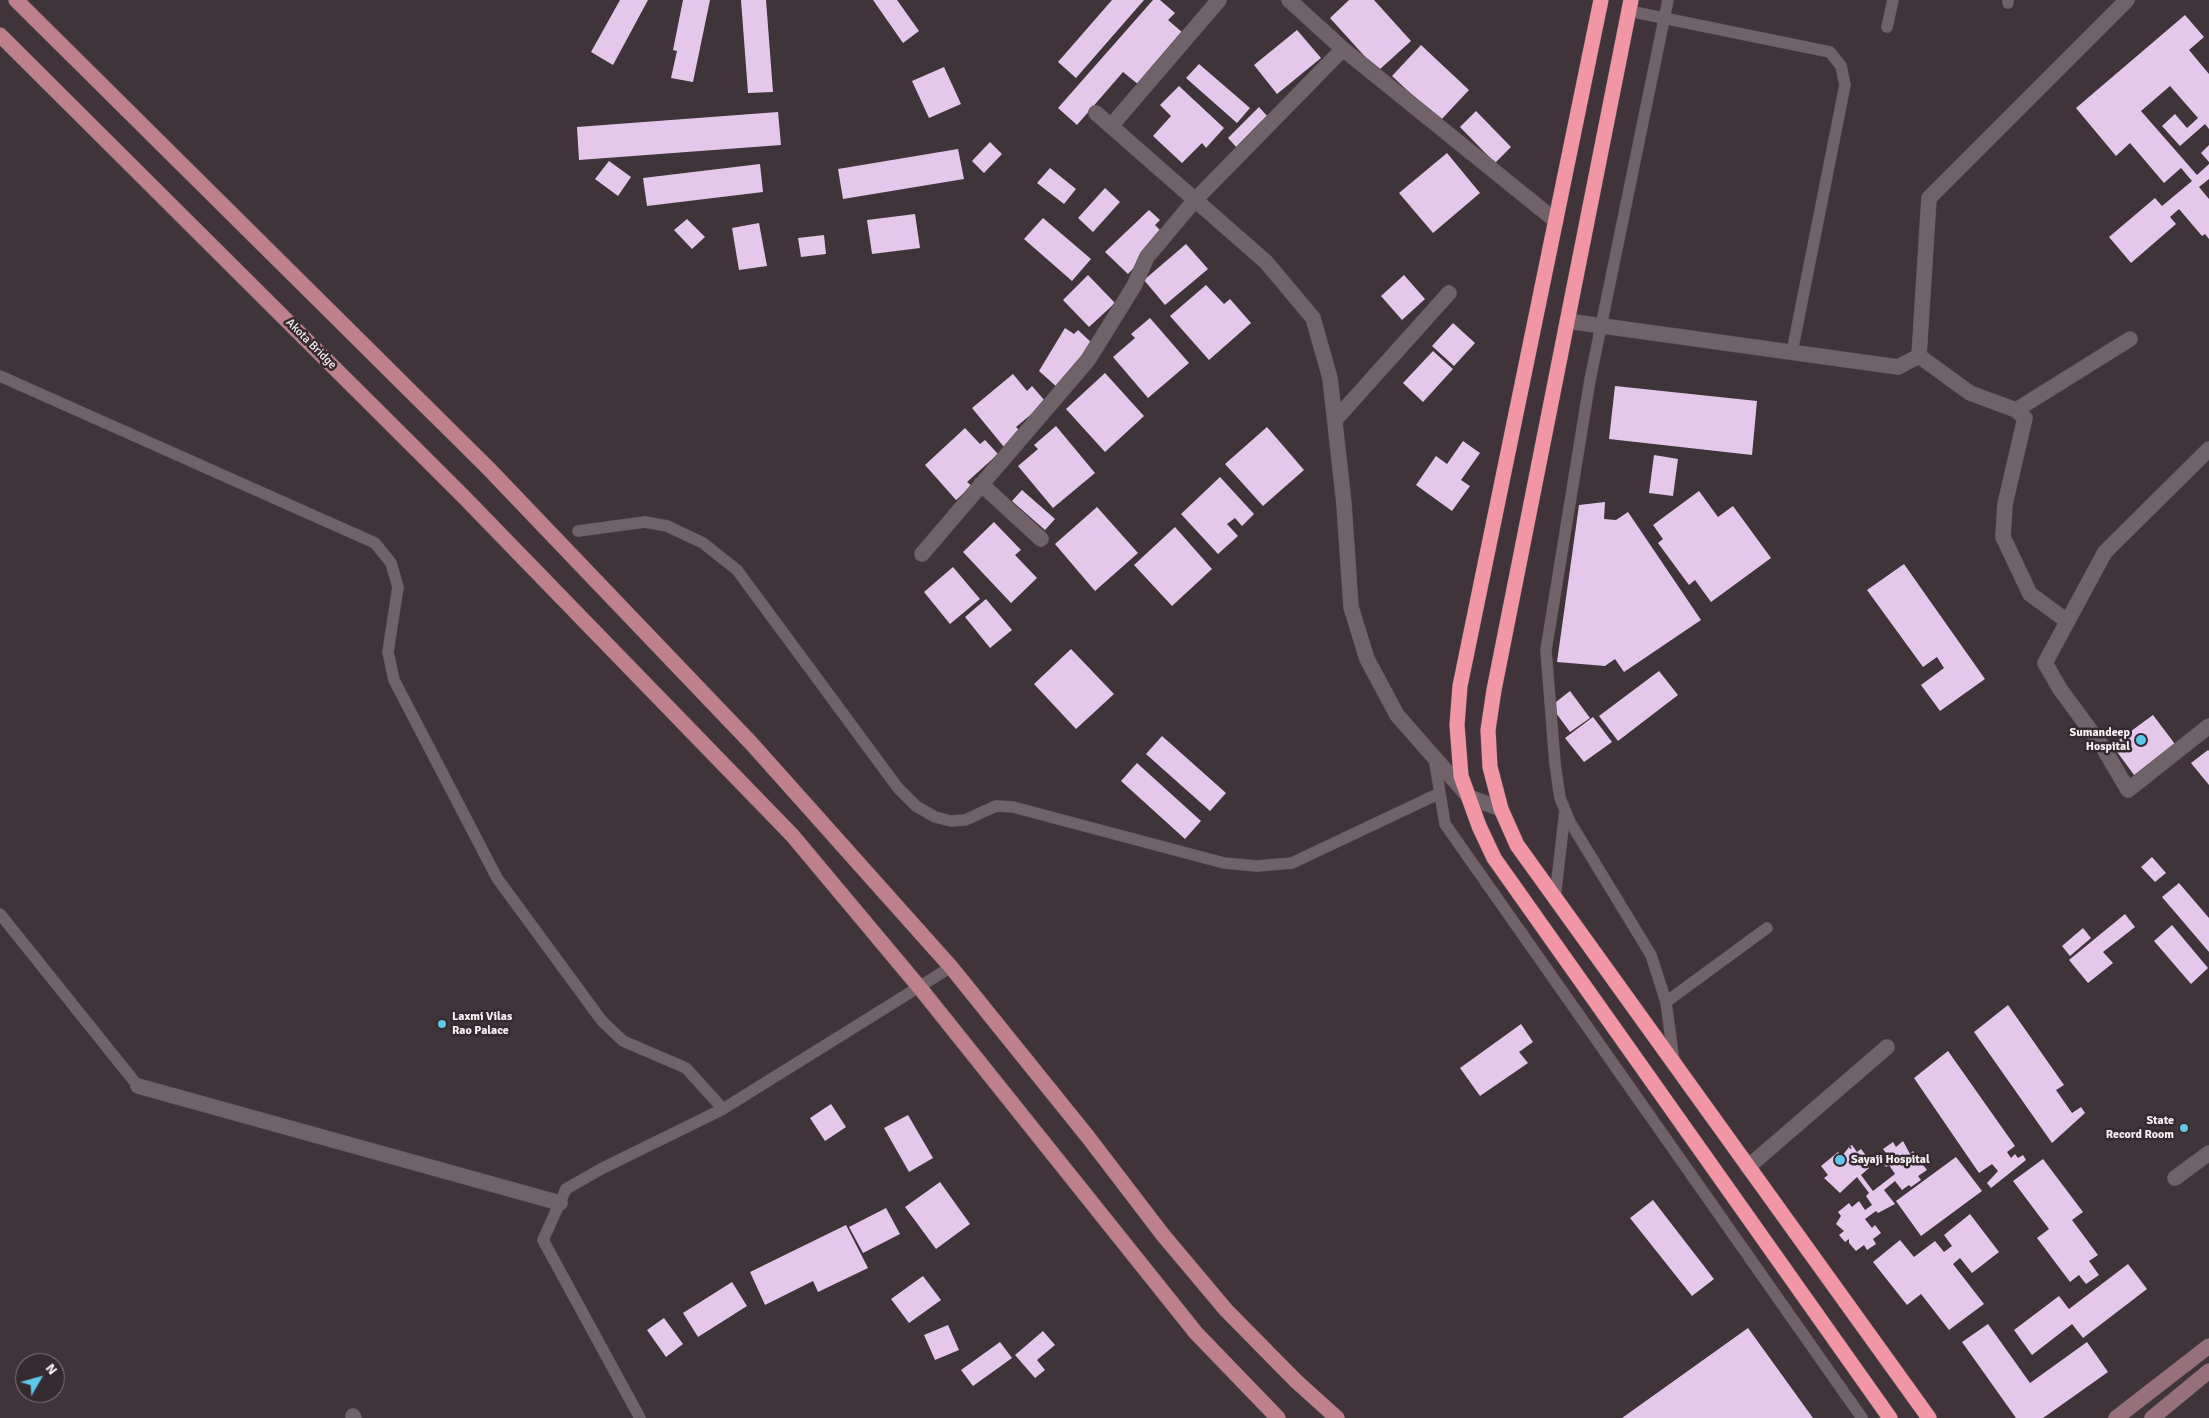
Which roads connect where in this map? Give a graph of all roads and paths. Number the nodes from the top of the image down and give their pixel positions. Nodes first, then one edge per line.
1 (16, 0) edge
2 (1219, 0) edge
3 (1288, 0) edge
4 (1601, 0) edge
5 (1668, 0) edge
6 (1893, 0) edge
7 (2128, 0) edge
8 (1630, 6) edge
9 (1664, 19) junction
10 (1887, 27) dead end
11 (0, 35) edge
12 (1343, 49) junction
13 (1096, 113) dead end
14 (1111, 126) junction
15 (1195, 200) junction
16 (1556, 221) junction
17 (1448, 293) dead end
18 (1567, 321) junction
19 (1602, 326) junction
20 (2130, 339) dead end
21 (1792, 352) junction
22 (1919, 356) junction
23 (0, 376) edge
24 (2016, 410) junction
25 (1335, 420) junction
26 (2209, 449) edge
27 (981, 484) junction
28 (578, 532) dead end
29 (1040, 539) dead end
30 (922, 554) dead end
31 (2068, 621) junction
32 (2209, 726) edge
33 (1434, 757) junction
34 (1440, 793) junction
35 (1469, 798) junction
36 (1501, 809) junction
37 (1565, 810) junction
38 (1555, 898) junction
39 (0, 914) edge
40 (1767, 928) dead end
41 (951, 967) junction
42 (920, 988) junction
43 (1666, 1002) junction
44 (1887, 1047) dead end
45 (1674, 1064) junction
46 (138, 1086) joint
47 (723, 1109) junction
48 (2209, 1153) edge
49 (1748, 1167) junction
50 (2175, 1178) dead end
51 (560, 1203) junction
52 (2209, 1346) edge
53 (2195, 1357) junction
54 (2208, 1373) edge
55 (640, 1418) edge
56 (1278, 1418) edge
57 (1337, 1418) edge
58 (1862, 1418) edge
59 (1890, 1418) edge
60 (1929, 1418) edge
61 (2116, 1418) edge
62 (2152, 1418) edge

1 - 41 main road
2 - 14 street
3 - 12 street
4 - 16 highway
5 - 9 lane
6 - 10 lane
7 - 22 street
8 - 9 lane
8 - 18 highway
9 - 19 lane
9 - 21 lane
11 - 42 main road, Akota Bridge
12 - 15 street
12 - 16 street
13 - 14 street
14 - 15 street
15 - 25 street
15 - 27 street
16 - 35 highway
17 - 25 street
18 - 19 street
18 - 36 highway
19 - 21 street
19 - 37 lane
20 - 24 street
21 - 22 street
22 - 24 street
23 - 47 lane
24 - 31 street
25 - 33 street
26 - 31 street
27 - 29 street
27 - 30 street
28 - 34 lane
31 - 32 street
33 - 34 lane
33 - 35 street
34 - 58 lane
35 - 36 street
35 - 59 highway
36 - 38 highway
37 - 38 lane
37 - 43 lane
38 - 45 highway
39 - 46 lane
40 - 43 lane
41 - 42 lane
41 - 57 main road
42 - 47 lane
42 - 56 main road, Akota Bridge
43 - 45 lane
44 - 49 street
45 - 49 highway
46 - 51 street
47 - 51 lane
48 - 50 street
49 - 60 highway
51 - 55 lane
52 - 53 main road
53 - 54 street
53 - 61 main road
54 - 62 main road

